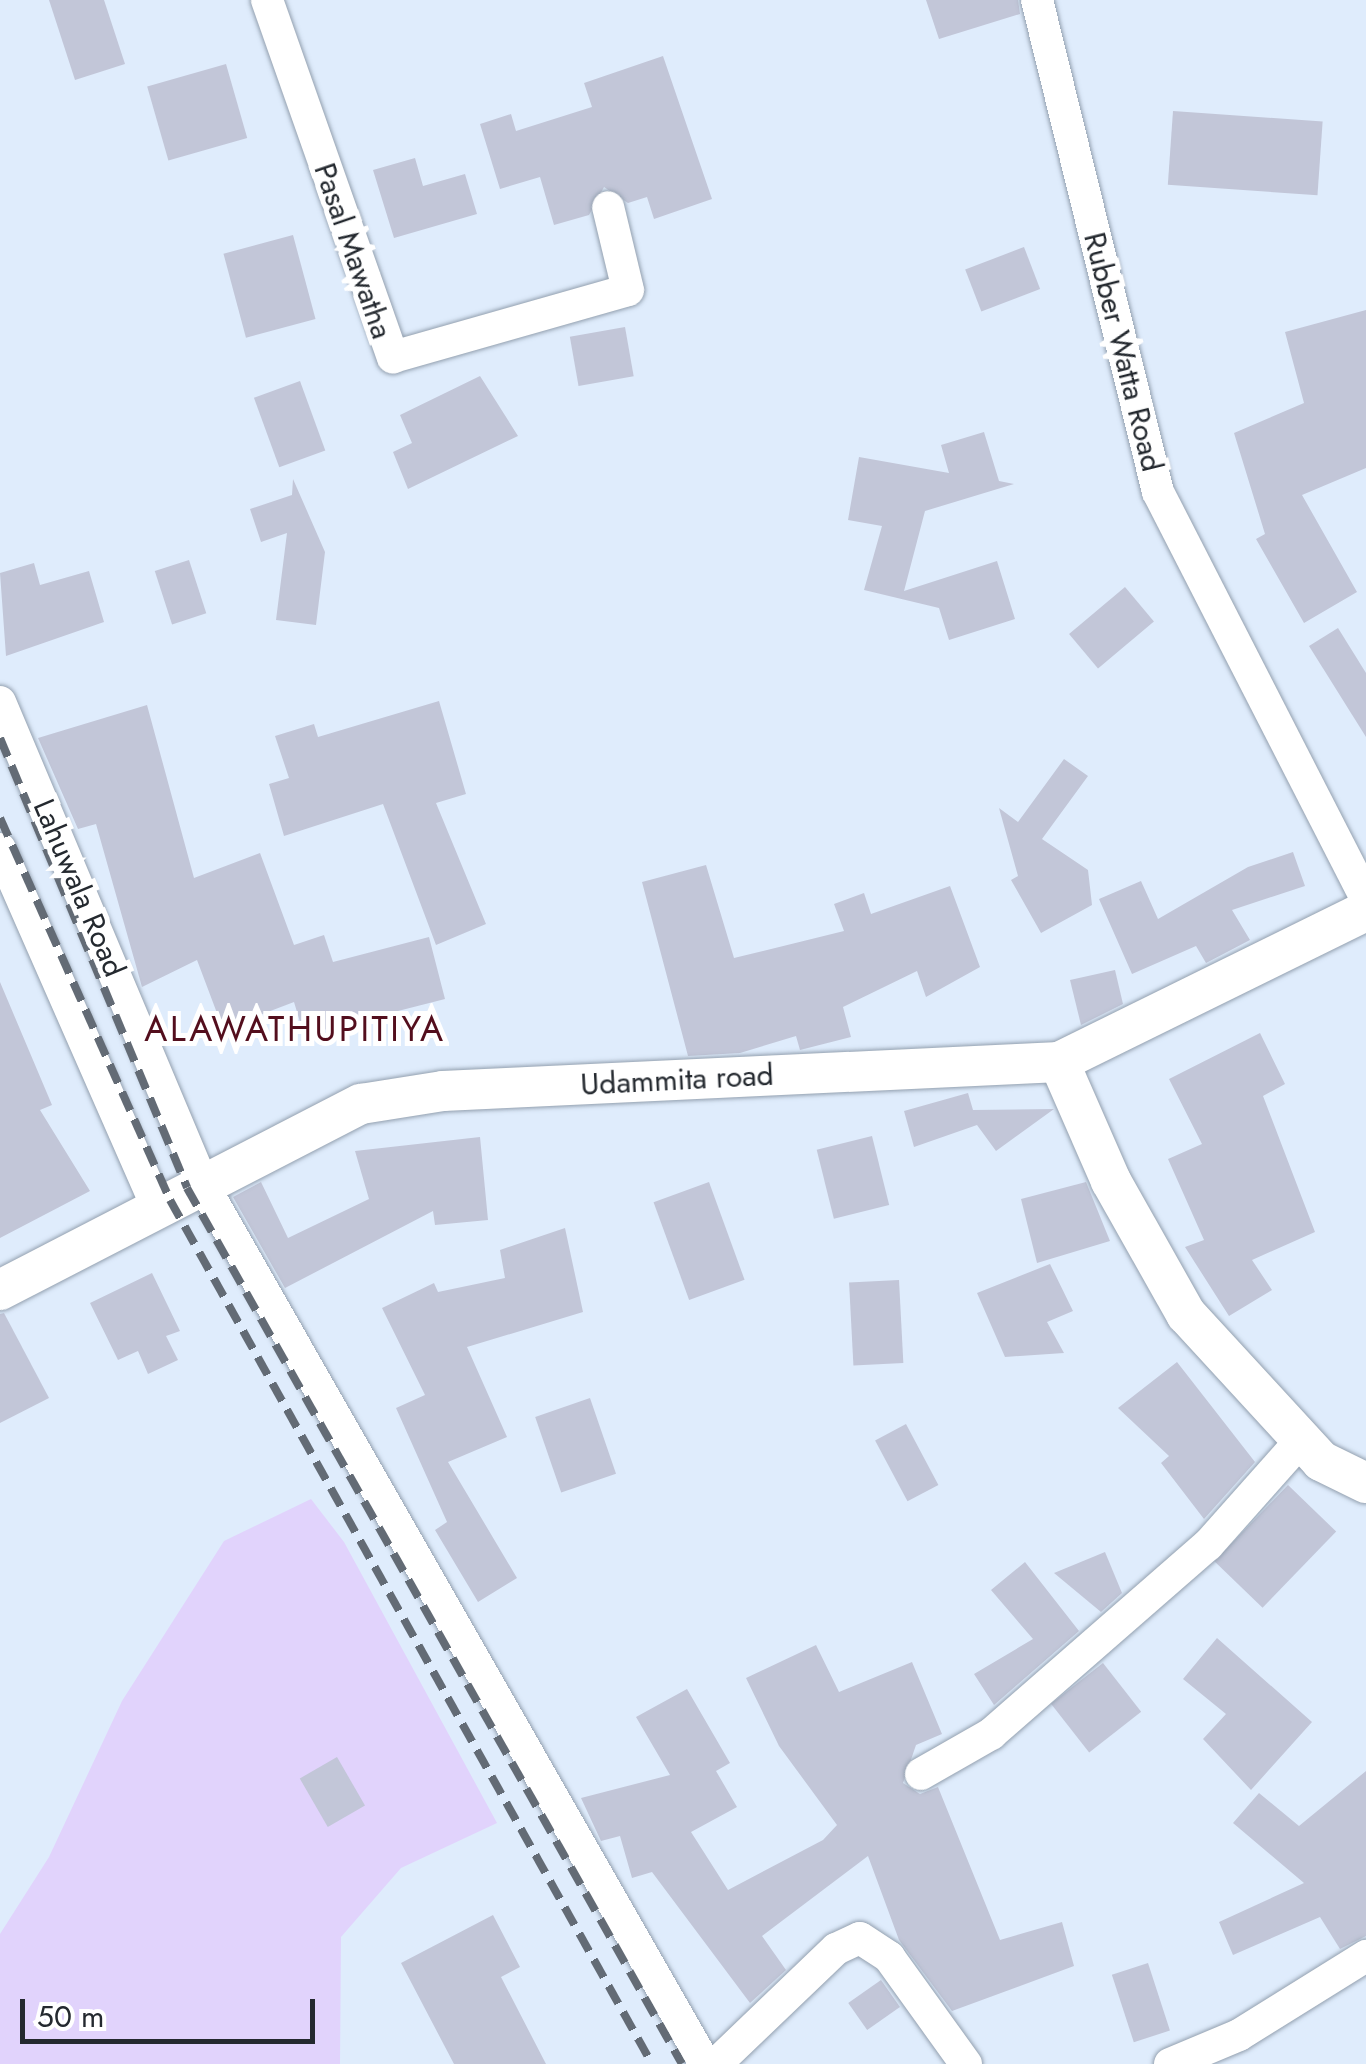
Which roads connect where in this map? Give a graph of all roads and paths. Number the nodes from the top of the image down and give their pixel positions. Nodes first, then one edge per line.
1 (267, 0) edge
2 (1037, 0) edge
3 (608, 207) dead end
4 (0, 702) edge
5 (0, 849) edge
6 (1366, 899) edge
7 (1366, 911) edge
8 (1059, 1062) junction
9 (203, 1185) junction
10 (157, 1207) junction
11 (0, 1290) edge
12 (1302, 1439) junction
13 (1366, 1483) edge
14 (921, 1774) dead end
15 (1366, 1956) edge
16 (705, 2064) edge
17 (716, 2064) edge
18 (966, 2064) edge
19 (1170, 2064) edge

1 - 3 street, Pasal Mawatha
2 - 6 street, Rubber Watta Road
4 - 9 street, Lahuwala Road
5 - 10 street
7 - 8 street, Udammita road
8 - 9 street, Udammita road
8 - 12 street
9 - 10 street, Udammita road
9 - 16 street, Lahuwala Road
10 - 11 street, Udammita road
12 - 13 street
12 - 14 street
15 - 19 street
17 - 18 street

